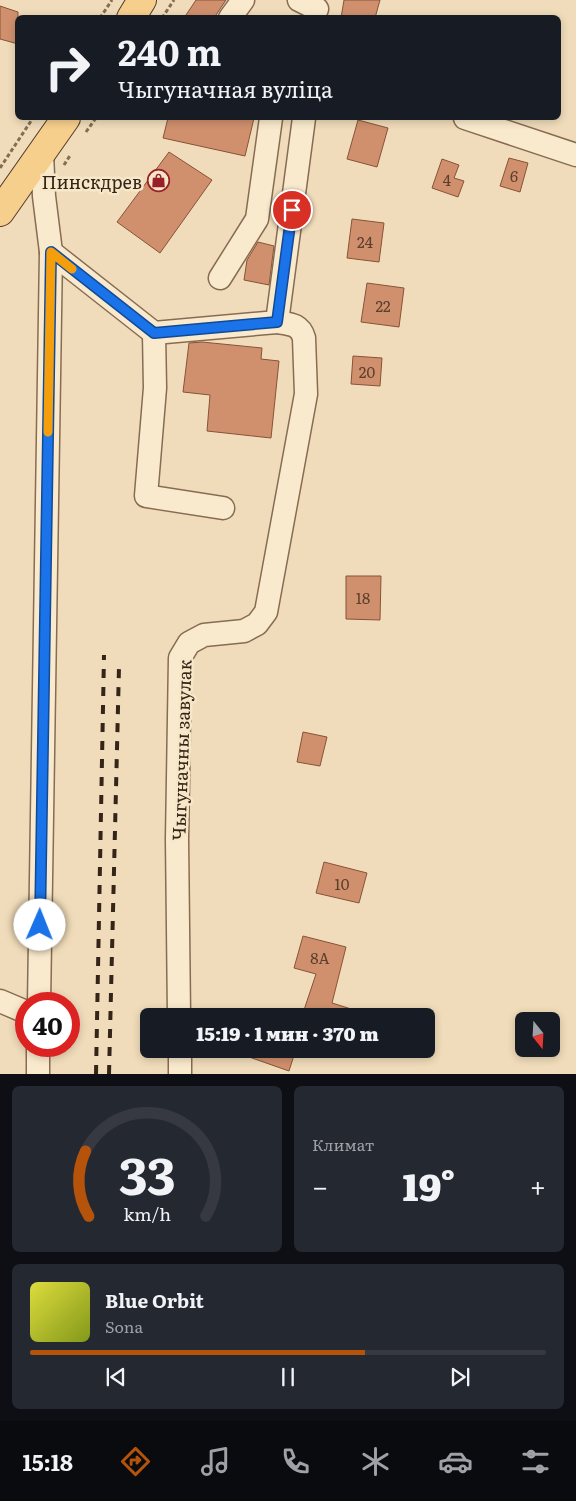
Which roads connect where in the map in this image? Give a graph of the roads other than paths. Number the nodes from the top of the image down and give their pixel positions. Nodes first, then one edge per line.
1 (142, 0) edge
2 (243, 0) edge
3 (133, 15) edge
4 (232, 15) edge
5 (271, 120) edge
6 (304, 120) edge
7 (471, 120) edge
8 (75, 125) edge
9 (42, 154) junction
10 (576, 155) edge
11 (0, 212) edge
12 (51, 252) junction
13 (220, 278) dead end
14 (277, 322) junction
15 (154, 333) junction
16 (223, 508) dead end
17 (39, 992) edge
18 (0, 1001) edge
19 (15, 1007) edge
20 (179, 1008) edge
21 (38, 1057) edge
22 (180, 1058) edge
23 (38, 1074) edge
24 (180, 1074) edge

1 - 3 main road
2 - 4 street
5 - 13 street
6 - 14 street
7 - 10 street
8 - 9 main road
9 - 11 main road
9 - 12 street
12 - 15 street
12 - 17 street
14 - 15 street
14 - 20 street, Чыгуначны завулак
15 - 16 street
18 - 19 street
21 - 23 street
22 - 24 street

